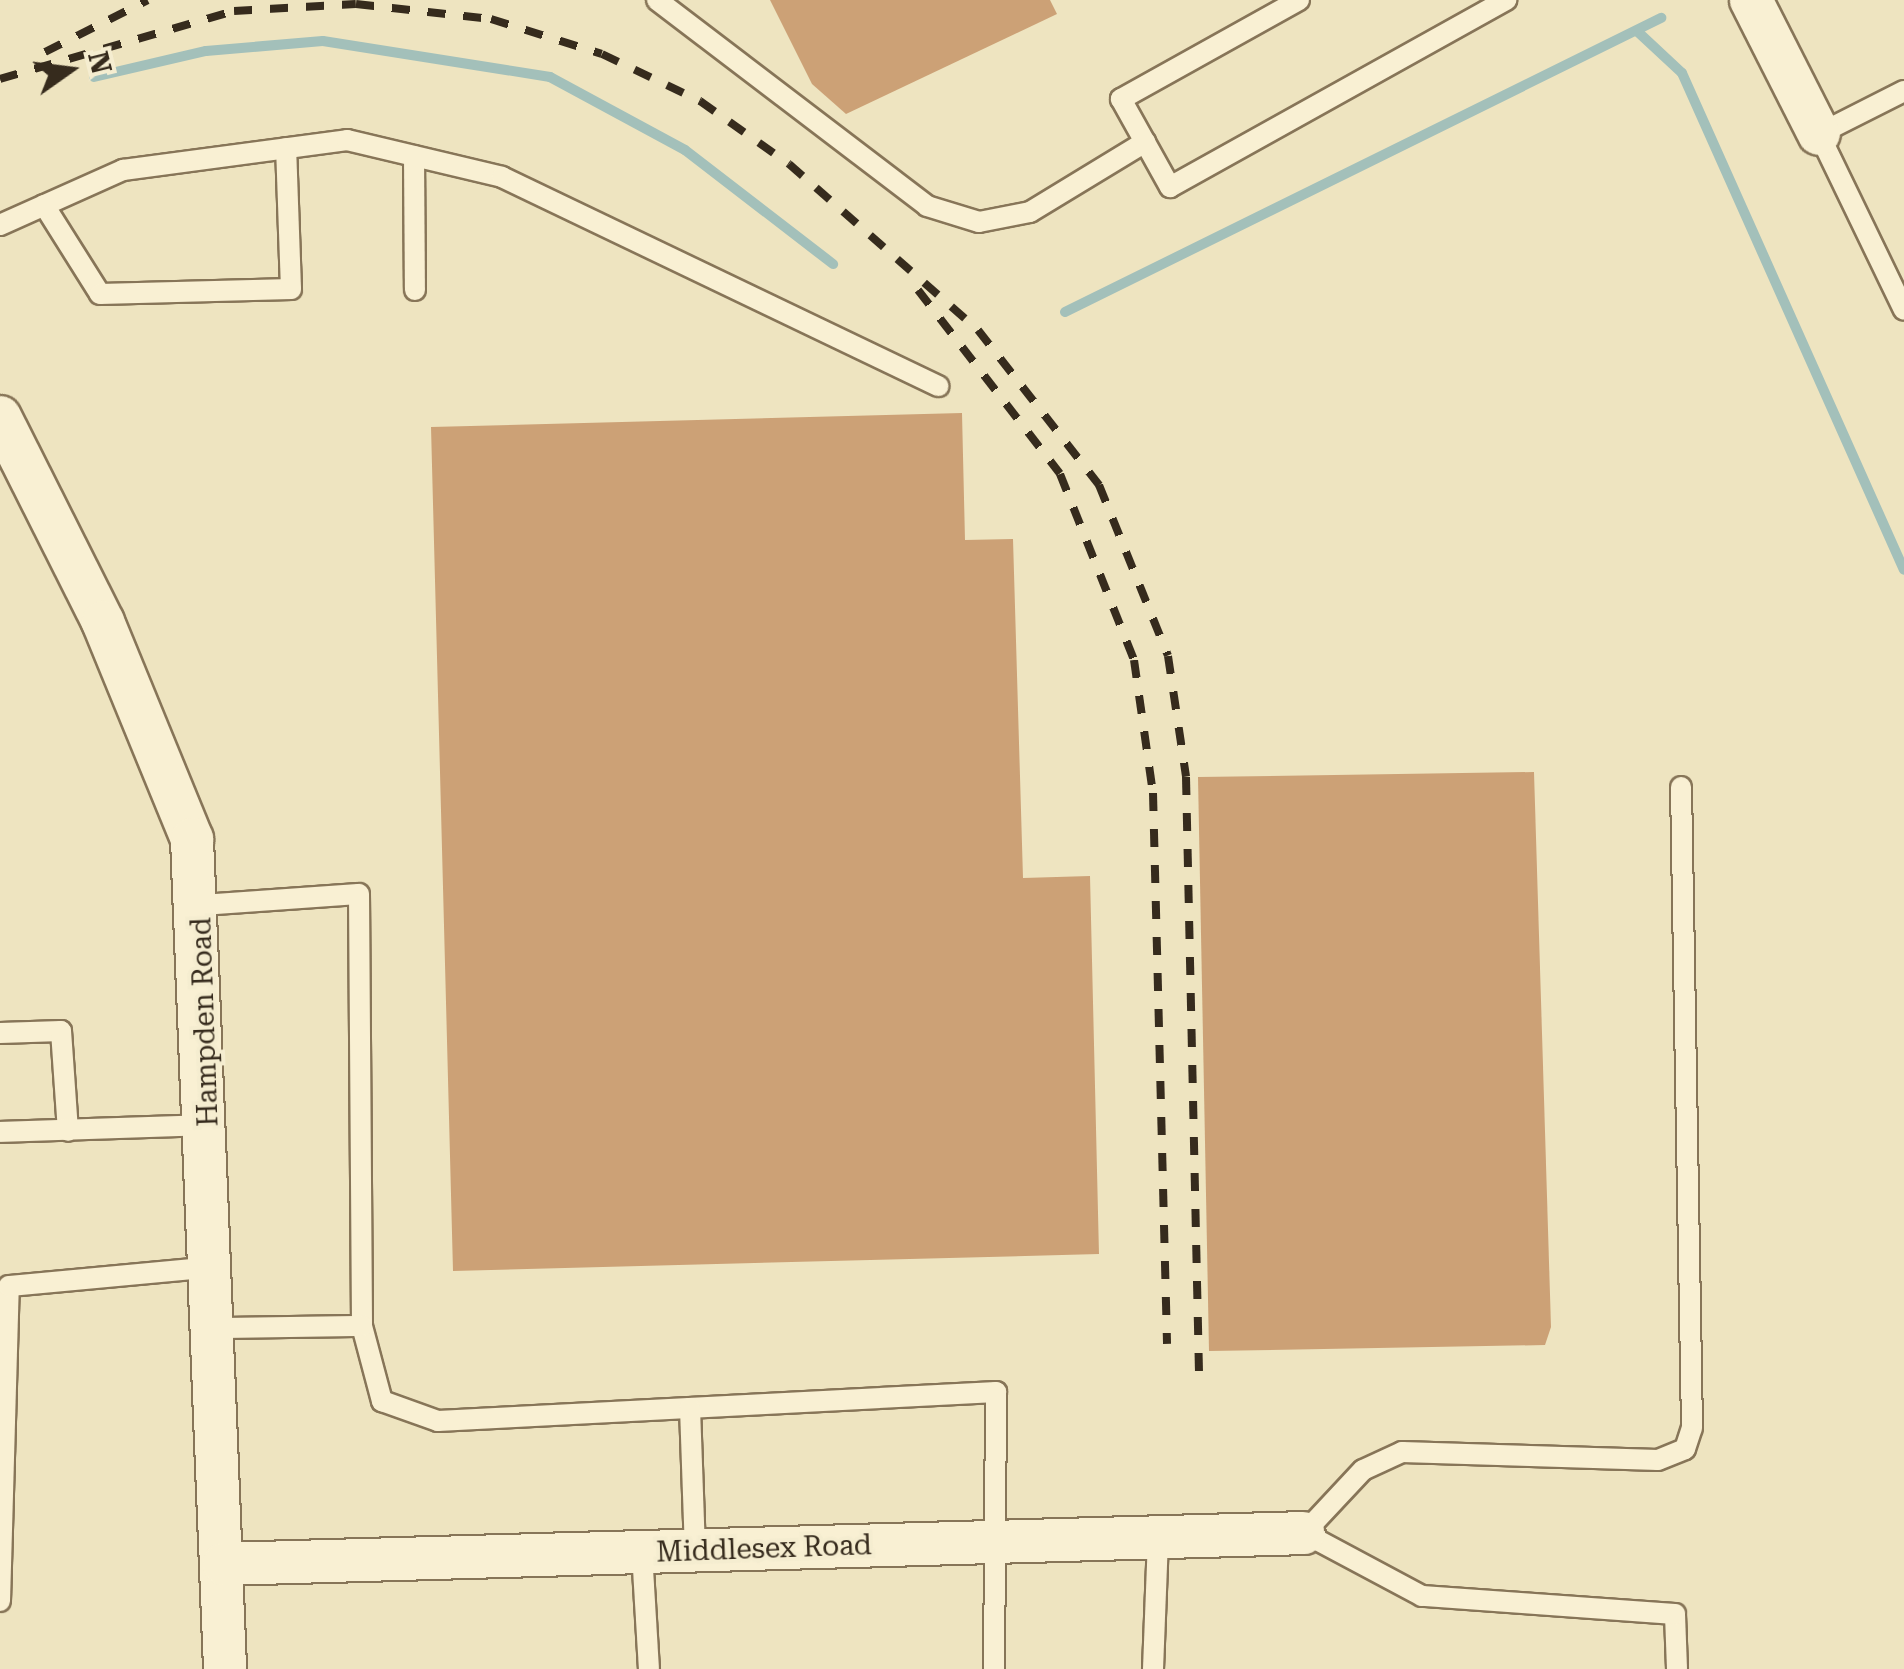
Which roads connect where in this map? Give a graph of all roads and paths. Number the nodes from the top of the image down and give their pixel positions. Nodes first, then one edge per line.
1 (657, 0) edge
2 (1299, 0) edge
3 (1506, 0) edge
4 (1751, 0) edge
5 (1904, 91) edge
6 (1819, 134) junction
7 (1146, 142) junction
8 (286, 148) junction
9 (414, 156) junction
10 (44, 205) junction
11 (0, 224) edge
12 (415, 290) dead end
13 (1904, 310) edge
14 (939, 386) dead end
15 (2, 427) edge
16 (1681, 787) dead end
17 (201, 905) junction
18 (0, 1033) edge
19 (210, 1125) junction
20 (68, 1131) junction
21 (0, 1132) edge
22 (214, 1267) junction
23 (362, 1326) junction
24 (218, 1328) junction
25 (690, 1408) junction
26 (1304, 1533) junction
27 (1158, 1538) junction
28 (999, 1542) junction
29 (695, 1551) junction
30 (642, 1552) junction
31 (224, 1564) junction
32 (0, 1601) edge
33 (225, 1669) edge
34 (649, 1669) edge
35 (994, 1669) edge
36 (1153, 1669) edge
37 (1677, 1669) edge

1 - 7 lane
2 - 7 lane
3 - 7 lane
4 - 6 street
5 - 6 lane
6 - 13 lane
8 - 9 lane
8 - 10 lane
8 - 10 lane
9 - 12 lane
9 - 14 lane
10 - 11 lane
15 - 17 street, Hampden Road
16 - 26 lane
17 - 19 street, Hampden Road
17 - 23 lane
18 - 20 lane
19 - 20 lane
19 - 22 street, Hampden Road
20 - 21 lane
22 - 24 street, Hampden Road
22 - 32 lane
23 - 24 lane
23 - 25 lane
24 - 31 street, Hampden Road
25 - 28 lane
25 - 29 lane
26 - 27 street, Middlesex Road
26 - 37 lane
27 - 28 street, Middlesex Road
27 - 36 lane
28 - 29 street, Middlesex Road
28 - 35 lane
29 - 30 street, Middlesex Road
30 - 31 street, Middlesex Road
30 - 34 lane
31 - 33 street, Hampden Road

